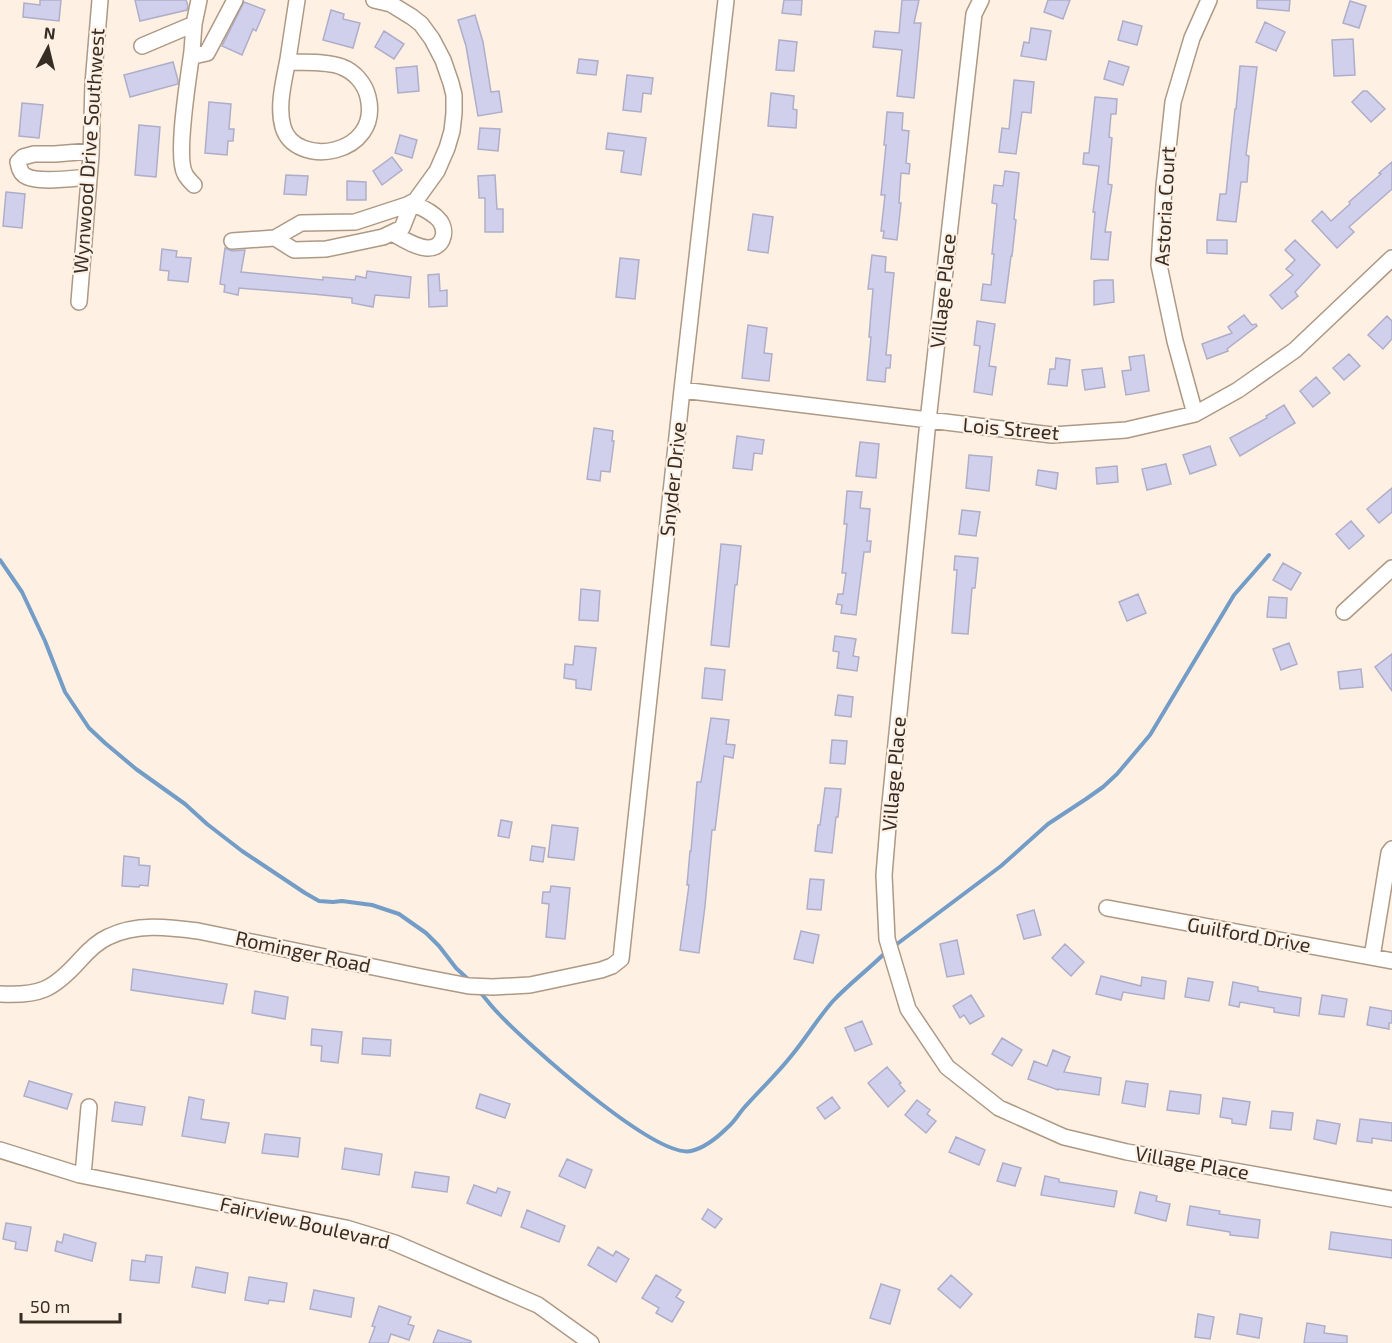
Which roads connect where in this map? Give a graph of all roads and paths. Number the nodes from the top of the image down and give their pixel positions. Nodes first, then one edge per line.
1 (100, 0) edge
2 (199, 0) edge
3 (235, 0) edge
4 (297, 0) edge
5 (374, 0) edge
6 (726, 0) edge
7 (981, 0) edge
8 (1209, 0) edge
9 (392, 2) edge
10 (194, 24) junction
11 (142, 46) dead end
12 (192, 51) junction
13 (288, 62) junction
14 (91, 151) junction
15 (89, 177) junction
16 (194, 185) dead end
17 (412, 203) junction
18 (392, 233) junction
19 (275, 238) junction
20 (232, 241) dead end
21 (1392, 258) edge
22 (79, 302) dead end
23 (682, 390) junction
24 (1196, 414) junction
25 (928, 421) junction
26 (1392, 568) edge
27 (1344, 612) dead end
28 (1392, 849) edge
29 (1107, 908) dead end
30 (1372, 957) junction
31 (621, 959) joint
32 (1392, 961) edge
33 (0, 994) edge
34 (89, 1107) dead end
35 (0, 1150) edge
36 (83, 1175) junction
37 (1392, 1199) edge
38 (591, 1343) edge

1 - 14 street, Wynwood Drive Southwest
2 - 10 street
3 - 12 street
4 - 13 street
5 - 9 street
6 - 23 street, Snyder Drive
7 - 25 street, Village Place
8 - 24 street, Astoria Court
9 - 17 street
10 - 11 street
10 - 12 street
12 - 16 street
13 - 13 street
14 - 15 street, Wynwood Drive Southwest
14 - 15 street
15 - 22 street, Wynwood Drive Southwest
17 - 18 street
17 - 18 street
17 - 19 street
18 - 19 street
19 - 20 street
21 - 24 street, Lois Street
23 - 25 street, Lois Street
23 - 31 street, Snyder Drive
24 - 25 street, Lois Street
25 - 37 street, Village Place
26 - 27 street
28 - 30 street
29 - 30 street, Guilford Drive
30 - 32 street, Guilford Drive
31 - 33 street, Rominger Road
34 - 36 street
35 - 36 street, Fairview Boulevard
36 - 38 street, Fairview Boulevard

